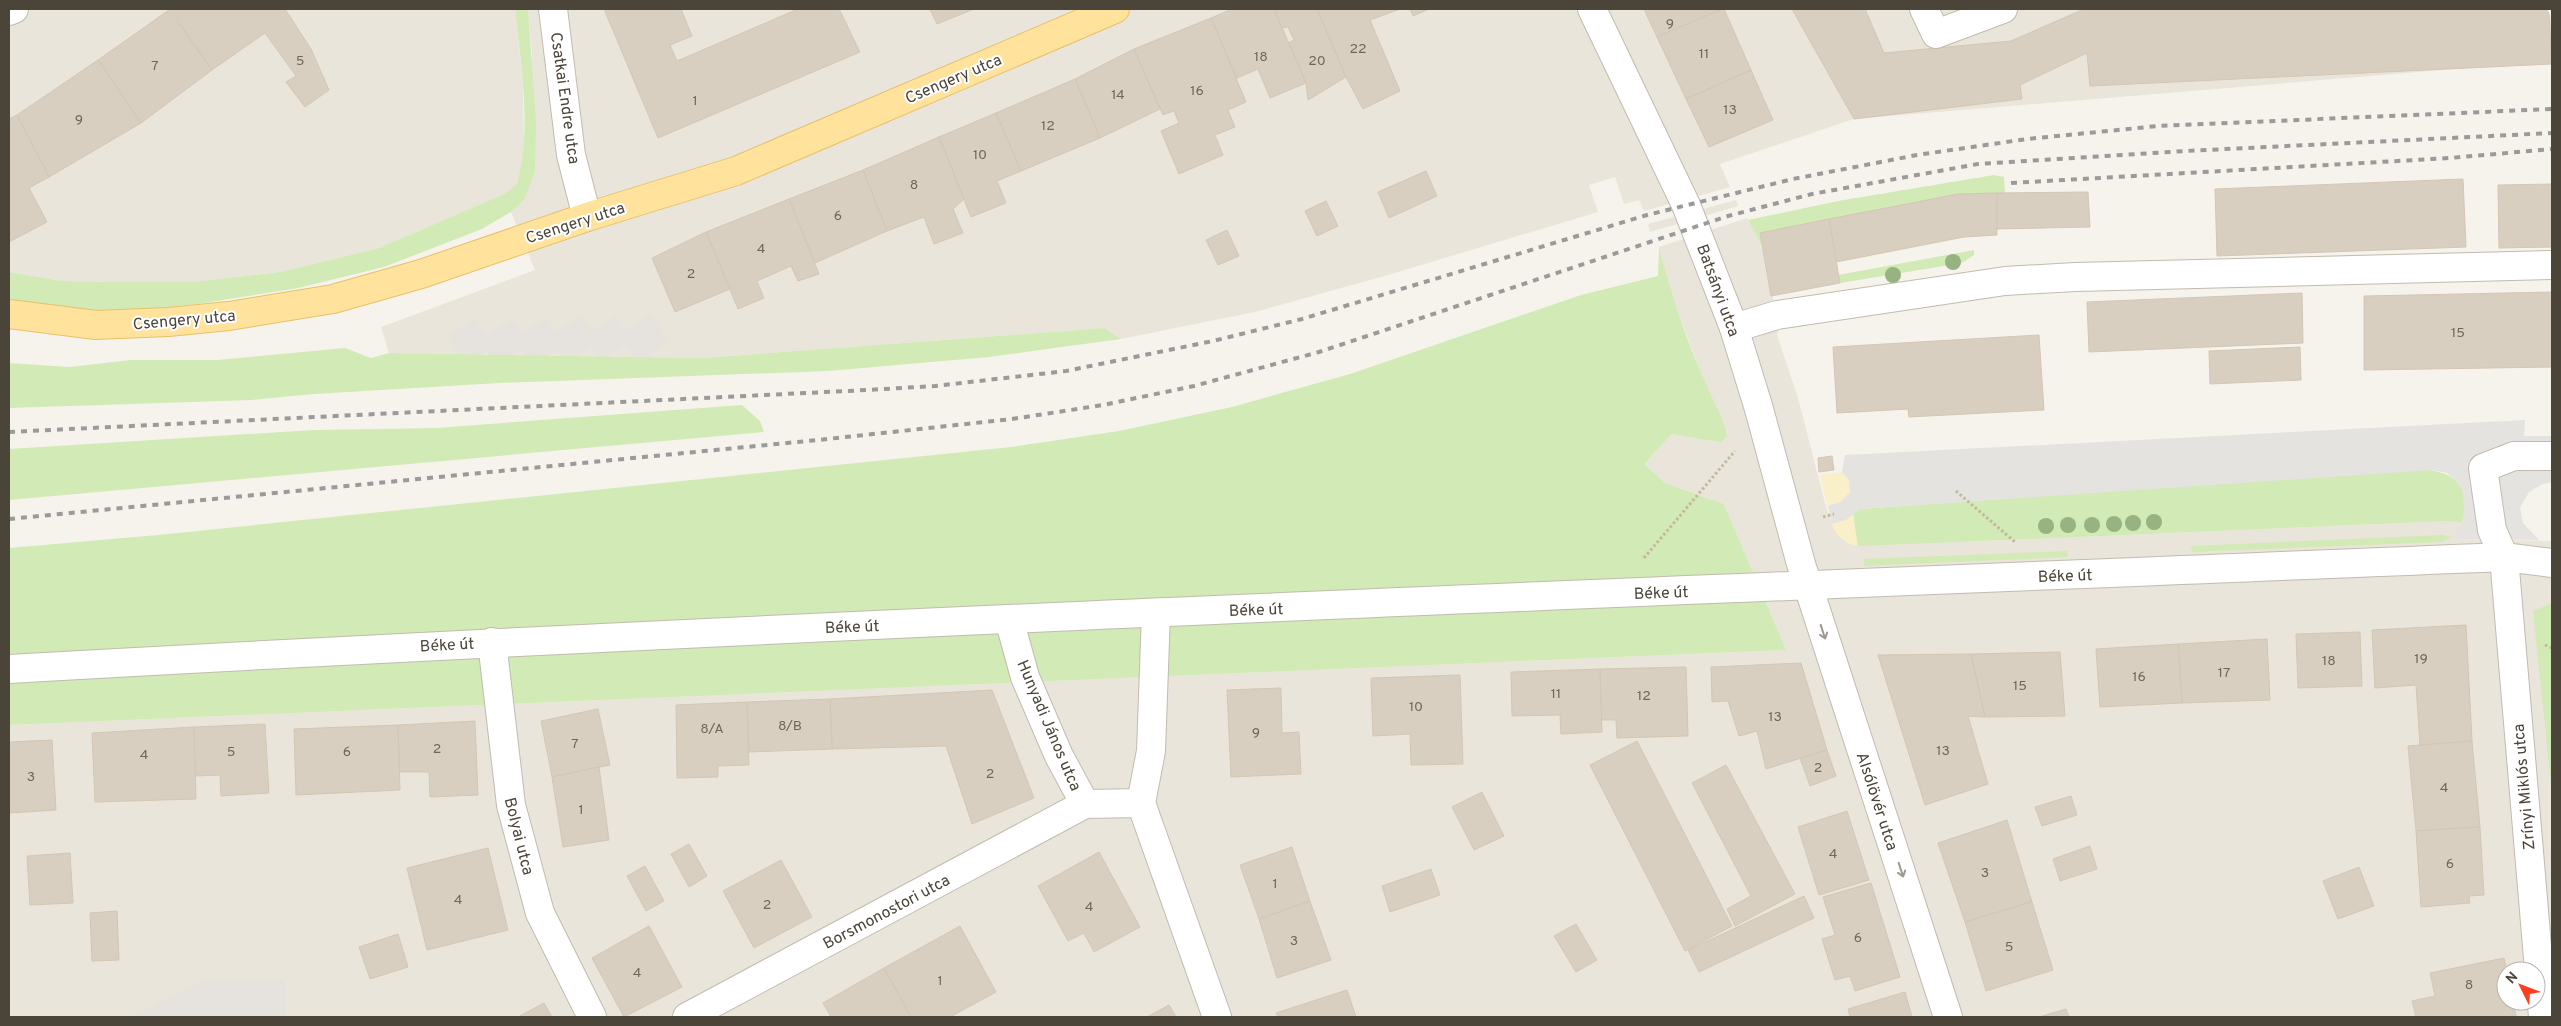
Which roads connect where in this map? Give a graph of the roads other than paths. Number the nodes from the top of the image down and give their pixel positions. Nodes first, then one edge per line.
1 (14, 9) edge
2 (553, 9) edge
3 (1115, 9) edge
4 (1592, 9) edge
5 (1924, 9) edge
6 (2003, 9) edge
7 (9, 11) edge
8 (587, 217) junction
9 (2552, 266) edge
10 (9, 314) edge
11 (1734, 328) junction
12 (2552, 456) edge
13 (2504, 557) junction
14 (2552, 563) edge
15 (1808, 586) junction
16 (1156, 613) junction
17 (1009, 619) junction
18 (492, 642) junction
19 (9, 668) edge
20 (1141, 803) junction
21 (1085, 804) junction
22 (592, 1017) edge
23 (687, 1017) edge
24 (1217, 1017) edge
25 (1948, 1017) edge
26 (2544, 1017) edge

1 - 7 street
2 - 8 street, Csatkai Endre utca
3 - 8 main road, Csengery utca
4 - 11 street, Batsányi utca
5 - 6 street
8 - 10 main road, Csengery utca
9 - 11 street
11 - 15 street, Batsányi utca
12 - 13 street, Zrínyi Miklós utca
13 - 14 street, Béke út
13 - 15 street, Béke út
13 - 26 street, Zrínyi Miklós utca
15 - 16 street, Béke út
15 -> 25 street, Alsólövér utca
16 - 17 street, Béke út
16 - 20 street
17 - 18 street, Béke út
17 - 21 street, Hunyadi János utca
18 - 19 street, Béke út
18 - 22 street, Bolyai utca
20 - 21 street, Hunyadi János utca
20 - 24 street
21 - 23 street, Borsmonostori utca

